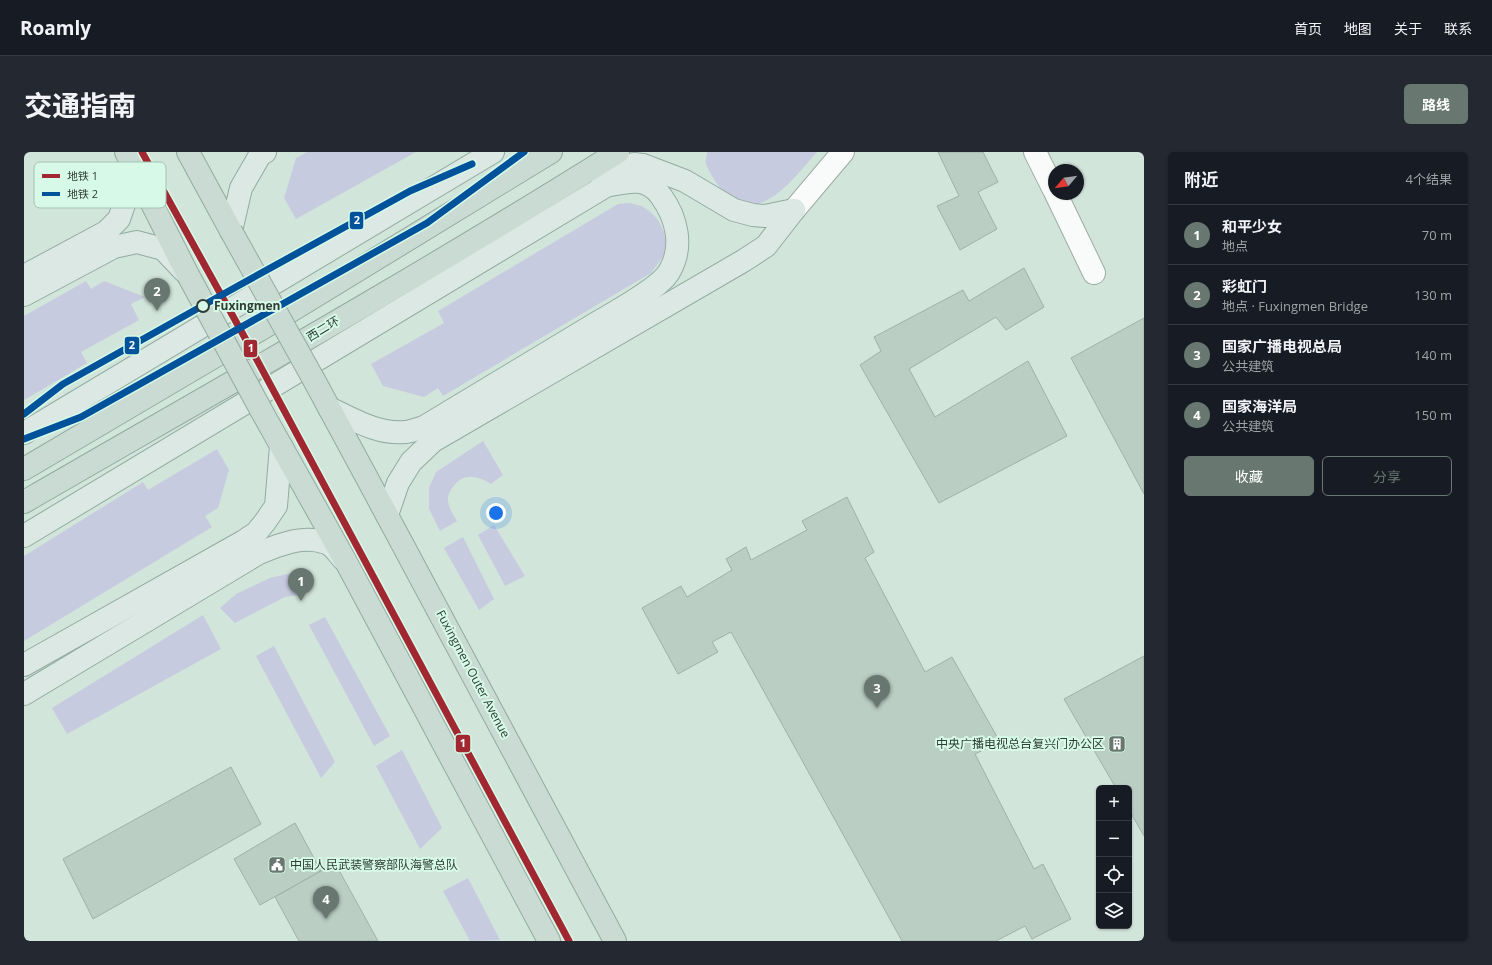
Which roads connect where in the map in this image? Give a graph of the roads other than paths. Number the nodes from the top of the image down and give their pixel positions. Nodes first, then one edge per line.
1 (188, 152) edge
2 (265, 152) edge
3 (493, 152) edge
4 (551, 152) edge
5 (618, 152) edge
6 (843, 152) edge
7 (1035, 152) edge
8 (1048, 178) edge
9 (543, 200) junction
10 (1059, 200) edge
11 (123, 208) edge
12 (155, 208) edge
13 (794, 210) junction
14 (232, 232) junction
15 (1094, 273) dead end
16 (188, 275) junction
17 (24, 276) edge
18 (24, 295) edge
19 (329, 408) junction
20 (24, 433) edge
21 (281, 446) junction
22 (24, 469) edge
23 (24, 502) edge
24 (388, 515) junction
25 (24, 536) edge
26 (345, 560) junction
27 (24, 665) edge
28 (24, 694) edge
29 (549, 941) edge
30 (615, 941) edge

1 - 14 highway, Fuxingmen Outer Avenue
2 - 14 main road
3 - 20 main road
4 - 22 highway
5 - 9 highway, 西二环
6 - 13 street
7 - 8 street
9 - 13 main road
9 - 23 highway, 西二环
10 - 15 street
11 - 17 main road
12 - 16 highway
13 - 24 main road
14 - 19 highway, Fuxingmen Outer Avenue, bridge
16 - 18 main road
16 - 21 highway, bridge
19 - 24 highway, Fuxingmen Outer Avenue
19 - 25 main road
21 - 26 highway
21 - 27 main road
24 - 30 highway, Fuxingmen Outer Avenue
26 - 28 main road
26 - 29 highway

